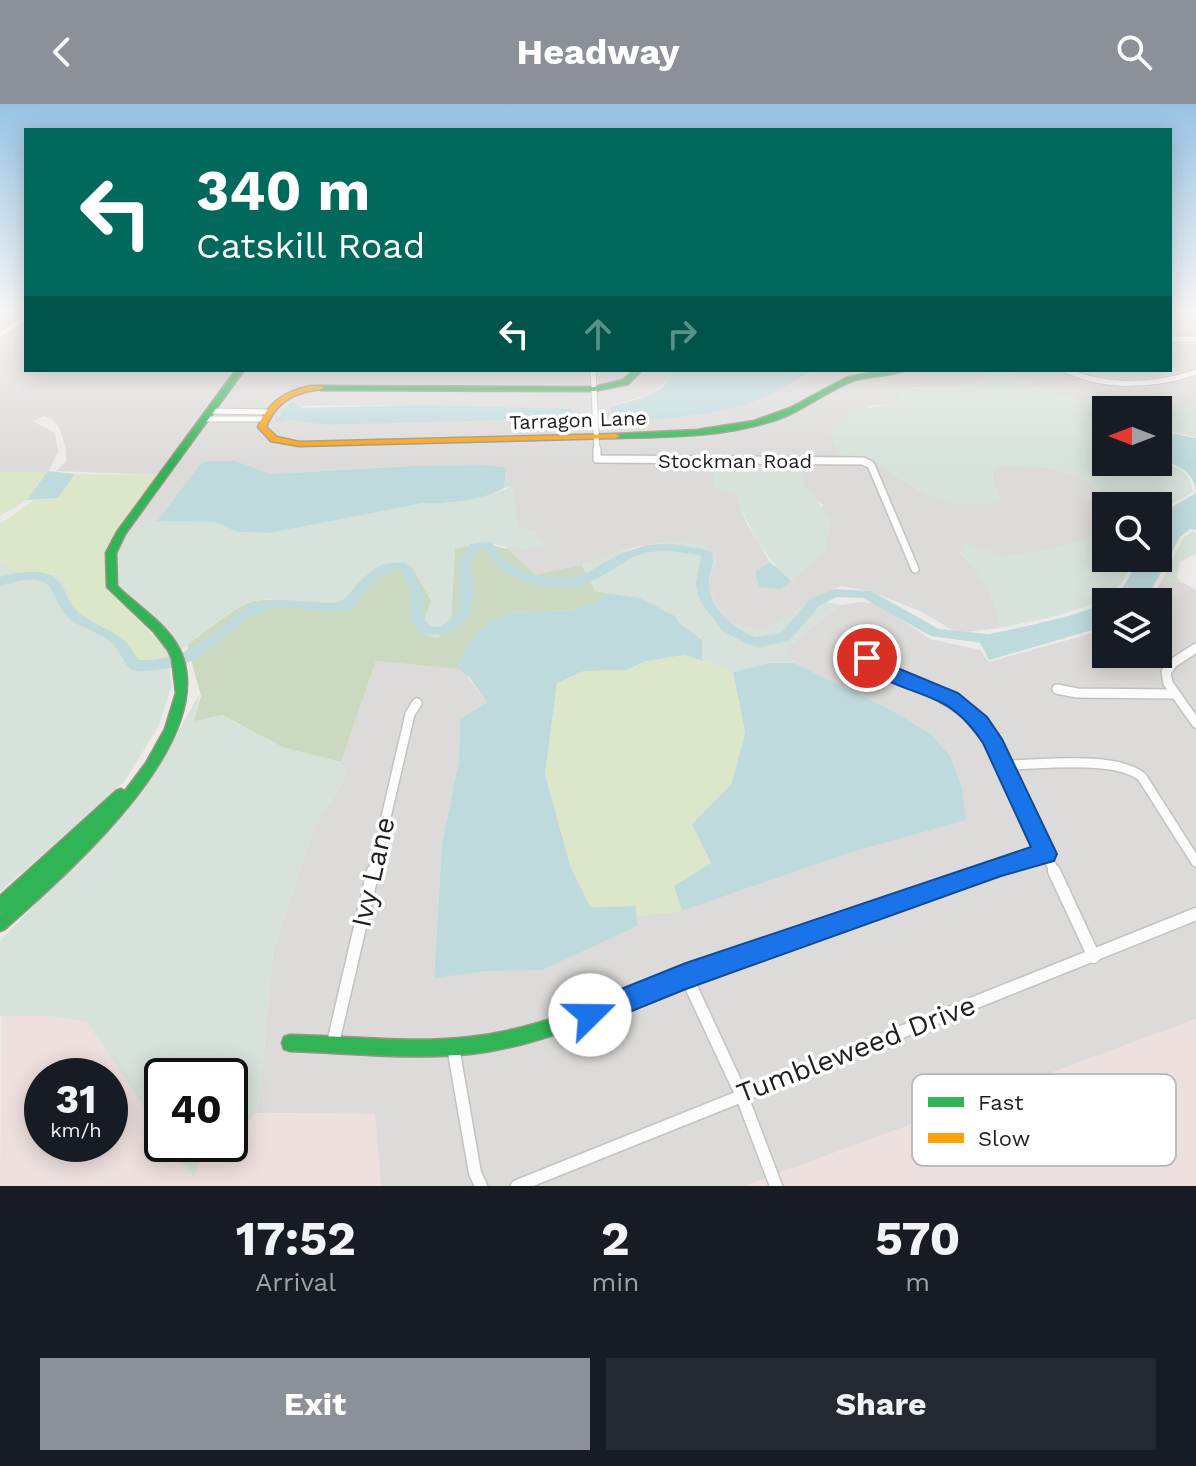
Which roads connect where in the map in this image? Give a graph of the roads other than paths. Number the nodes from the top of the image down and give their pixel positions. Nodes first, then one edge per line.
1 (239, 372) edge
2 (593, 372) edge
3 (636, 372) edge
4 (892, 372) edge
5 (1070, 372) edge
6 (1196, 372) edge
7 (594, 389) junction
8 (207, 415) junction
9 (265, 416) junction
10 (596, 438) junction
11 (915, 569) dead end
12 (1196, 648) edge
13 (867, 658) dead end
14 (1057, 689) dead end
15 (1175, 694) junction
16 (417, 703) dead end
17 (1196, 723) edge
18 (1004, 765) junction
19 (144, 773) junction
20 (1045, 854) junction
21 (1196, 862) edge
22 (0, 906) edge
23 (1196, 914) edge
24 (0, 924) edge
25 (1094, 957) junction
26 (686, 976) junction
27 (290, 1043) dead end
28 (333, 1043) junction
29 (453, 1047) junction
30 (741, 1094) junction
31 (481, 1186) edge
32 (517, 1186) edge
33 (776, 1186) edge

1 - 8 street
2 - 7 street
3 - 7 street
4 - 10 street, Tarragon Lane
5 - 6 street
7 - 9 street
7 - 10 street
8 - 9 street
8 - 19 street
9 - 10 street, Tarragon Lane
10 - 11 street, Stockman Road
12 - 15 street
13 - 18 street
14 - 15 street
15 - 17 street
16 - 28 street, Ivy Lane
18 - 20 street
18 - 21 street
19 - 22 street
19 - 24 street
20 - 25 street
20 - 26 street
23 - 25 street, Tumbleweed Drive
25 - 30 street, Tumbleweed Drive
26 - 29 street
26 - 30 street
27 - 28 street
28 - 29 street
29 - 31 street
30 - 32 street, Tumbleweed Drive
30 - 33 street

